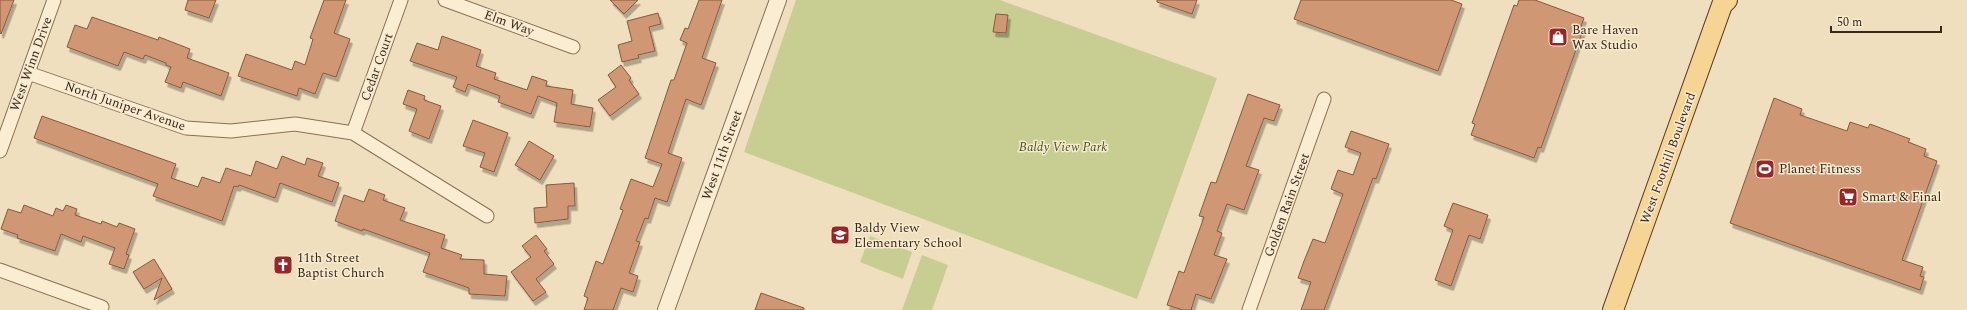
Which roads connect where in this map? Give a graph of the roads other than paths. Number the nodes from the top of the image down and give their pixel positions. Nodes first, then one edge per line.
1 (54, 0) edge
2 (401, 0) edge
3 (445, 0) edge
4 (778, 0) edge
5 (1723, 2) edge
6 (573, 47) dead end
7 (28, 73) junction
8 (1324, 99) dead end
9 (353, 133) junction
10 (0, 151) edge
11 (487, 216) dead end
12 (0, 270) edge
13 (102, 307) dead end
14 (666, 310) edge
15 (1249, 310) edge
16 (1613, 310) edge

1 - 7 street, West Winn Drive
2 - 9 street, Cedar Court
3 - 6 street, Elm Way
4 - 14 street, West 11th Street
5 - 16 main road, West Foothill Boulevard
7 - 9 street, North Juniper Avenue
7 - 10 street, West Winn Drive
8 - 15 street, Golden Rain Street
9 - 11 street, North Juniper Avenue
12 - 13 street

